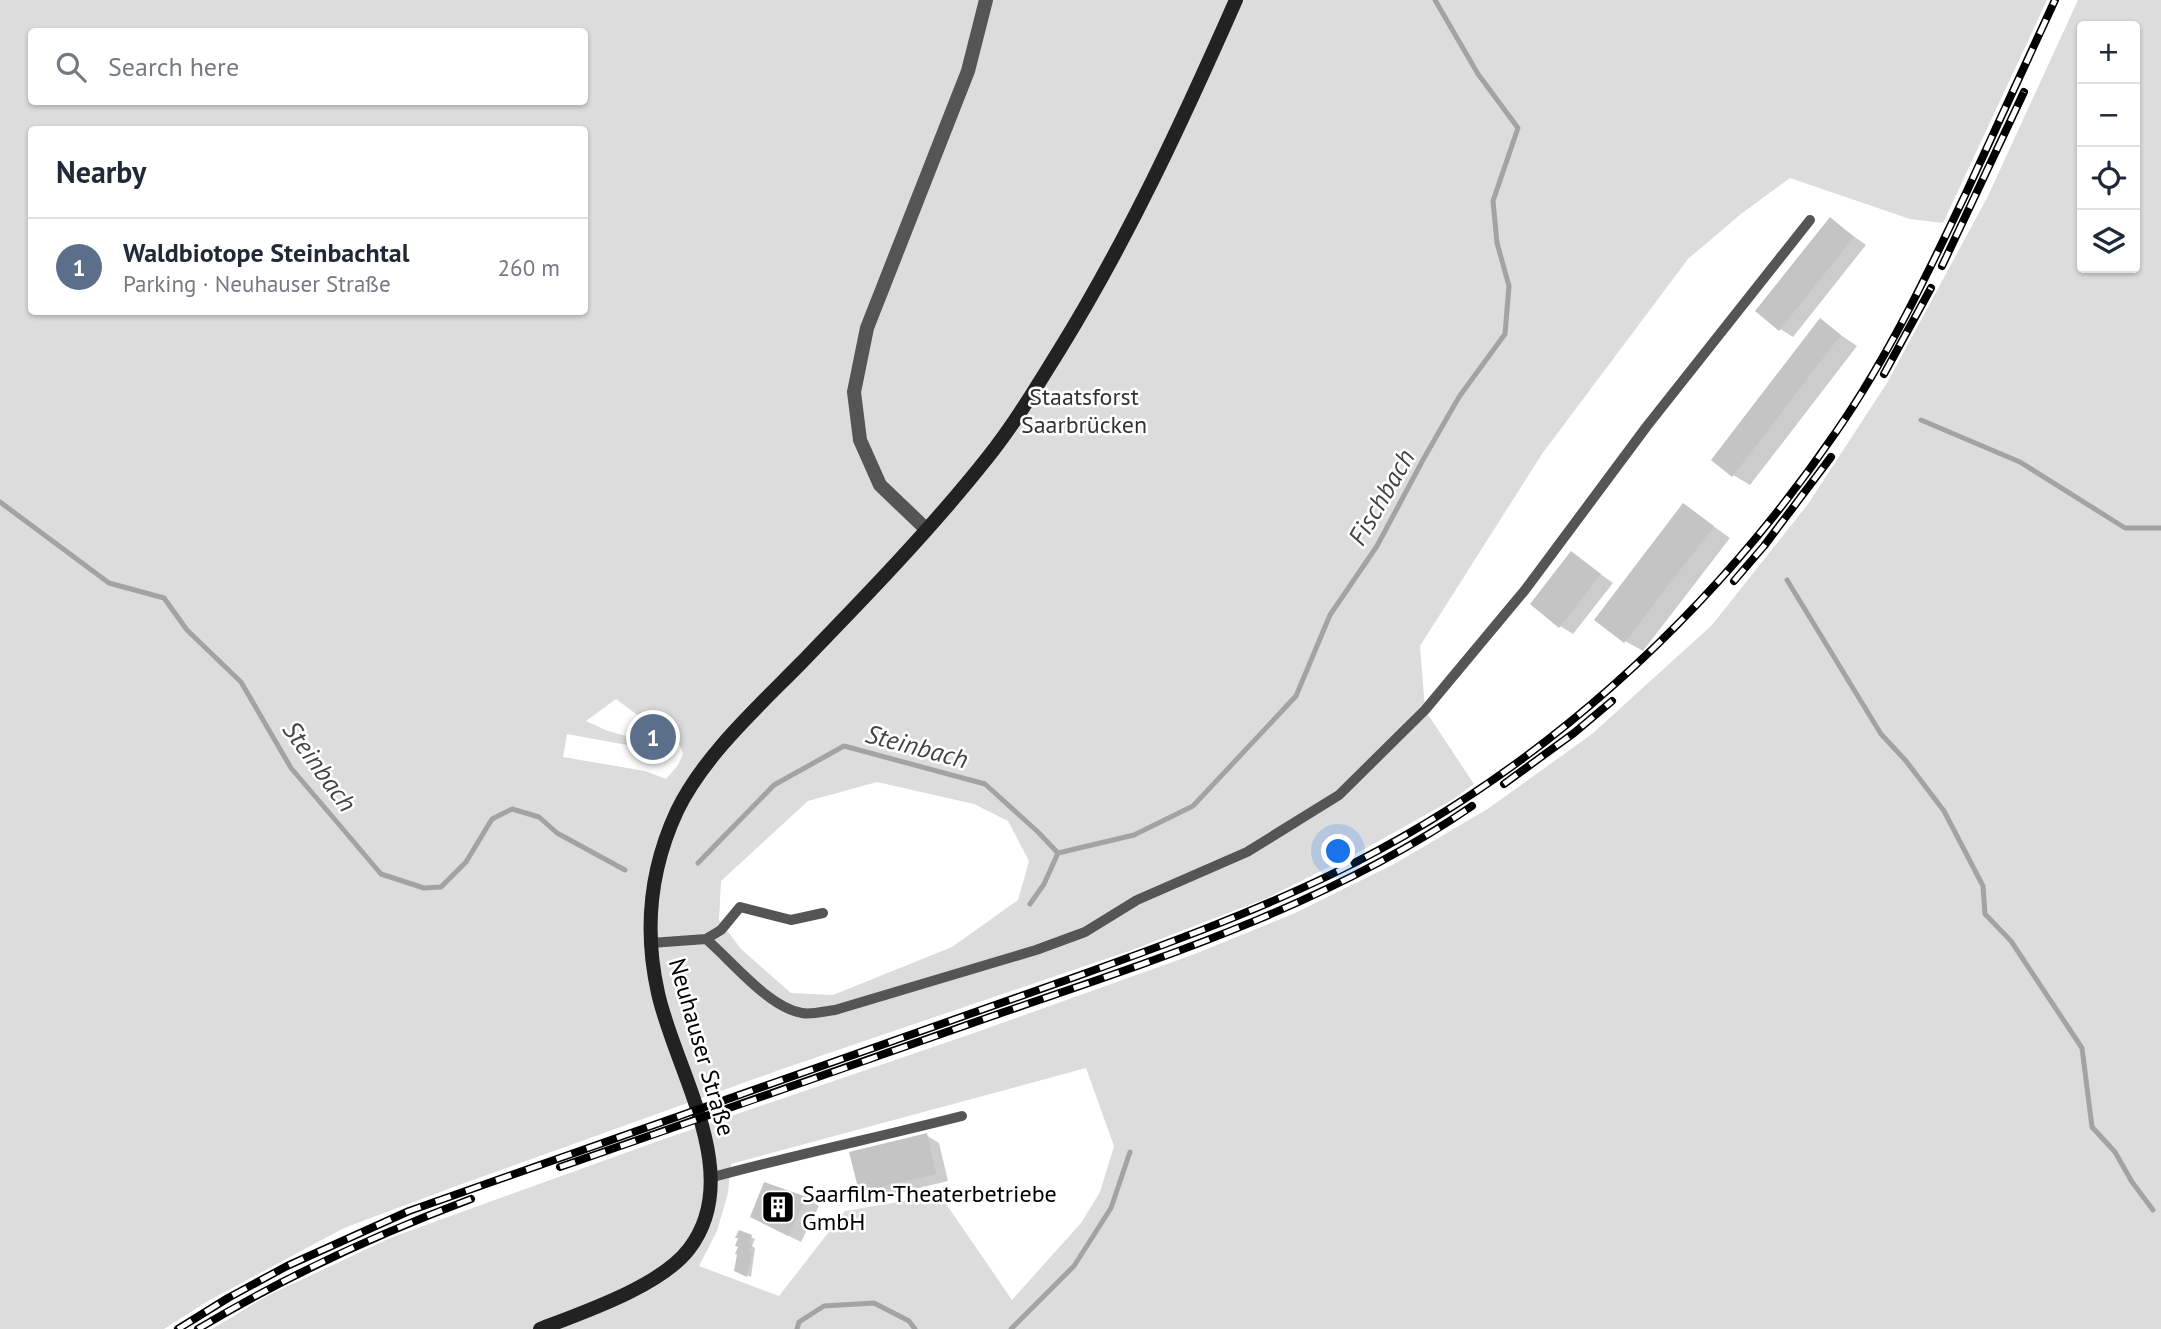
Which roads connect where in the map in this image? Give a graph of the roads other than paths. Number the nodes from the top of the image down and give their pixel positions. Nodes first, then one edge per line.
1 (986, 0) edge
2 (1236, 0) edge
3 (1810, 220) dead end
4 (926, 529) junction
5 (823, 913) dead end
6 (706, 939) junction
7 (651, 943) junction
8 (962, 1116) dead end
9 (713, 1177) junction
10 (540, 1329) edge

1 - 4 street
2 - 4 main road, Neuhauser Straße
3 - 6 lane
4 - 7 main road, Neuhauser Straße
5 - 6 lane
6 - 7 lane
7 - 9 main road, Neuhauser Straße
8 - 9 lane
9 - 10 main road, Neuhauser Straße

